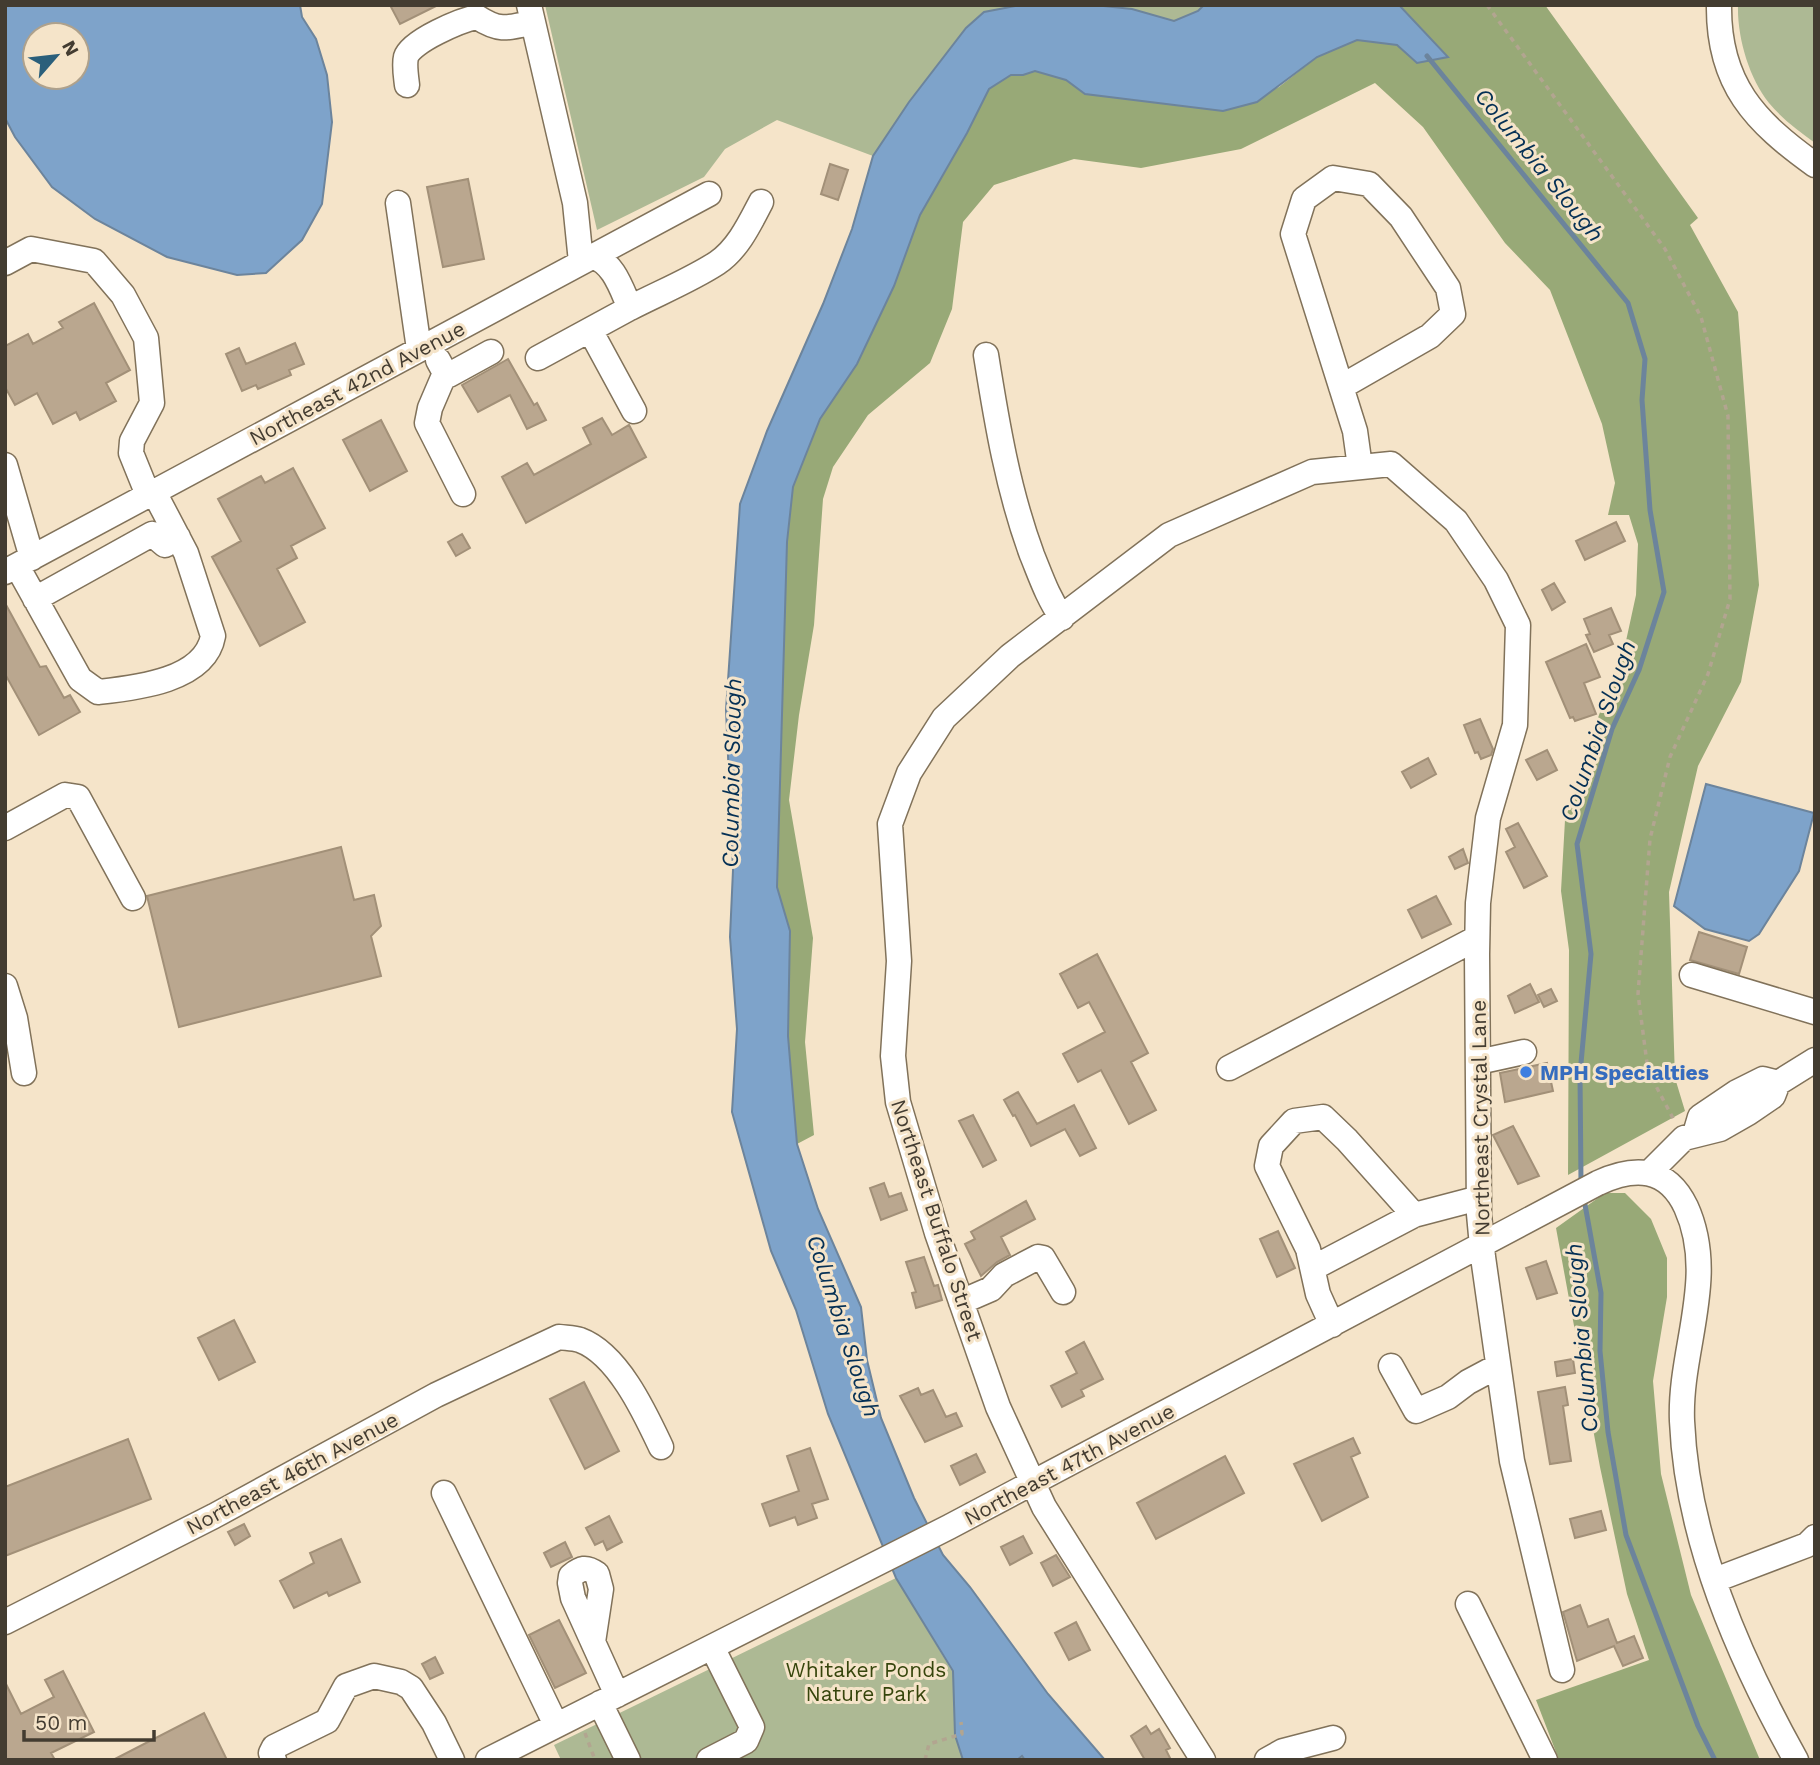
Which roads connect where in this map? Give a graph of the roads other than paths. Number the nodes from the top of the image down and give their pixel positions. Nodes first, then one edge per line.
1 (1719, 5) edge
2 (531, 13) edge
3 (407, 85) dead end
4 (1815, 165) edge
5 (709, 194) dead end
6 (761, 202) dead end
7 (398, 203) dead end
8 (586, 259) junction
9 (5, 263) edge
10 (630, 308) junction
11 (590, 330) junction
12 (424, 346) junction
13 (491, 352) dead end
14 (986, 355) dead end
15 (538, 358) dead end
16 (445, 373) junction
17 (1341, 387) junction
18 (634, 411) dead end
19 (5, 465) edge
20 (1360, 467) junction
21 (151, 494) junction
22 (463, 494) dead end
23 (178, 537) junction
24 (18, 566) edge
25 (1489, 570) joint
26 (34, 599) junction
27 (1062, 618) junction
28 (5, 828) edge
29 (133, 898) dead end
30 (1477, 938) junction
31 (1692, 975) dead end
32 (5, 986) edge
33 (1815, 1012) edge
34 (1524, 1052) dead end
35 (1814, 1058) edge
36 (1478, 1062) junction
37 (1229, 1068) dead end
38 (24, 1073) dead end
39 (1649, 1173) junction
40 (1479, 1198) junction
41 (1414, 1215) junction
42 (1482, 1245) junction
43 (1312, 1268) junction
44 (1063, 1292) dead end
45 (961, 1302) junction
46 (1332, 1325) junction
47 (1391, 1366) dead end
48 (1498, 1366) junction
49 (661, 1447) dead end
50 (1032, 1484) junction
51 (444, 1493) dead end
52 (1812, 1543) edge
53 (1715, 1580) junction
54 (1468, 1604) dead end
55 (5, 1622) edge
56 (593, 1642) dead end
57 (712, 1647) junction
58 (1562, 1670) dead end
59 (608, 1699) junction
60 (566, 1720) junction
61 (1333, 1738) dead end
62 (274, 1760) edge
63 (452, 1760) edge
64 (488, 1760) edge
65 (628, 1760) edge
66 (709, 1760) edge
67 (1203, 1760) edge
68 (1267, 1760) edge
69 (1545, 1760) edge
70 (1796, 1760) edge

1 - 4 street
2 - 3 street
2 - 8 street
5 - 8 street, Northeast 42nd Avenue
6 - 10 street
7 - 12 street
8 - 10 street
8 - 12 street, Northeast 42nd Avenue
9 - 21 street
10 - 11 street
11 - 15 street
11 - 18 street
12 - 16 street
12 - 21 street, Northeast 42nd Avenue
13 - 16 street
14 - 27 street
16 - 22 street
17 - 17 street
17 - 20 street
19 - 24 street
20 - 25 street, Northeast Buffalo Street
20 - 27 street, Northeast Buffalo Street
21 - 23 street
21 - 24 street, Northeast 42nd Avenue
23 - 26 street
23 - 26 street
24 - 26 street
25 - 30 street, Northeast Crystal Lane
27 - 45 street, Northeast Buffalo Street
28 - 29 street
30 - 36 street, Northeast Crystal Lane
30 - 37 street
31 - 33 street
32 - 38 street
34 - 36 street
35 - 39 street
36 - 40 street, Northeast Crystal Lane
39 - 42 street, Northeast 47th Avenue
39 - 53 street
40 - 41 street
40 - 42 street, Northeast Crystal Lane
41 - 43 street
41 - 43 street
42 - 46 street, Northeast 47th Avenue
42 - 48 street, Northeast Crystal Lane
43 - 46 street
44 - 45 street
45 - 50 street, Northeast Buffalo Street
46 - 50 street, Northeast 47th Avenue
47 - 48 street
48 - 58 street, Northeast Crystal Lane
49 - 55 street, Northeast 46th Avenue
50 - 57 street, Northeast 47th Avenue
50 - 67 street, Northeast Buffalo Street
51 - 60 street
52 - 53 street
53 - 70 street
54 - 69 street
56 - 59 street
57 - 59 street, Northeast 47th Avenue
57 - 66 street
59 - 60 street, Northeast 47th Avenue
59 - 65 street
60 - 64 street, Northeast 47th Avenue
61 - 68 street
62 - 63 street

